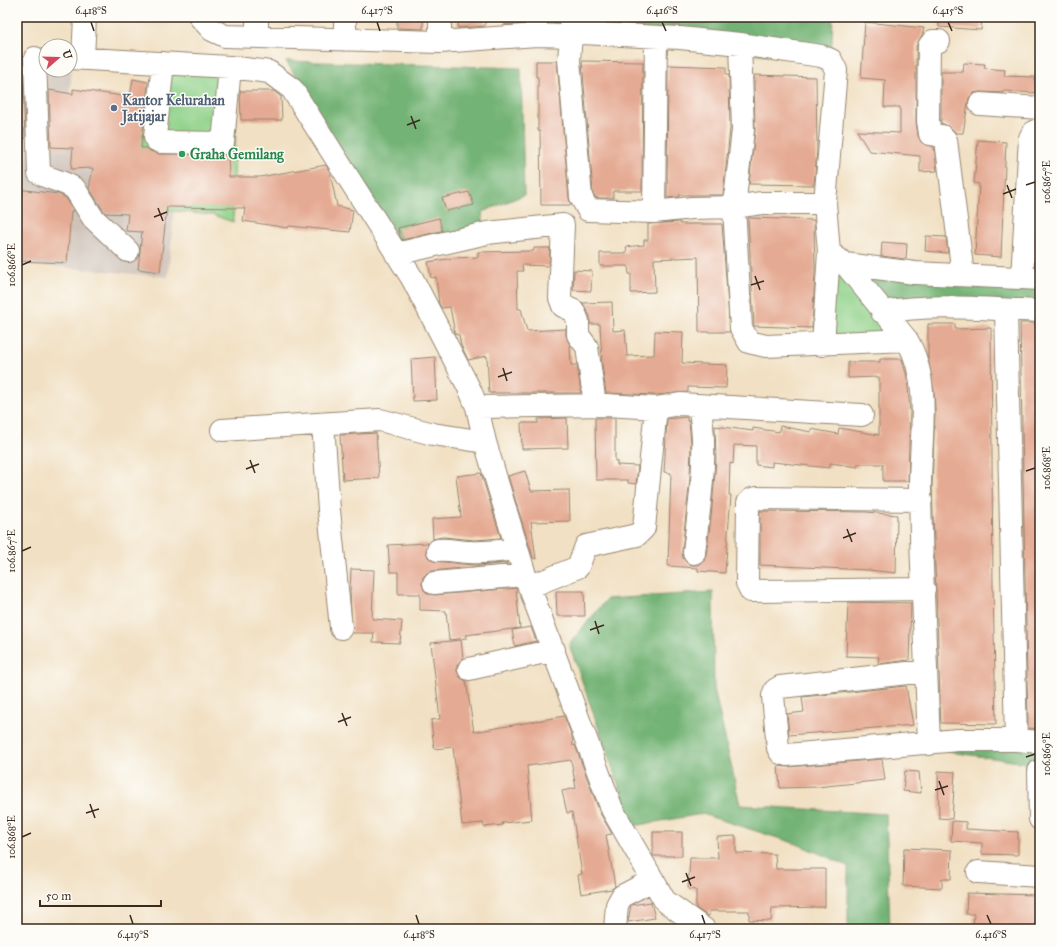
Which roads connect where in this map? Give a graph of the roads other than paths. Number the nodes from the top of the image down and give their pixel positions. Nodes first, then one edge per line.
1 (85, 17) edge
2 (200, 17) edge
3 (346, 17) edge
4 (440, 17) edge
5 (536, 26) edge
6 (571, 26) edge
7 (257, 27) edge
8 (656, 37) junction
9 (345, 40) junction
10 (939, 41) dead end
11 (440, 42) junction
12 (740, 44) junction
13 (78, 53) edge
14 (33, 58) edge
15 (78, 58) edge
16 (163, 64) junction
17 (230, 67) junction
18 (980, 104) dead end
19 (1040, 108) edge
20 (1040, 129) edge
21 (825, 203) junction
22 (734, 207) junction
23 (654, 212) junction
24 (128, 251) dead end
25 (396, 254) junction
26 (837, 258) junction
27 (963, 275) junction
28 (1031, 279) edge
29 (1006, 310) junction
30 (1040, 311) edge
31 (882, 312) junction
32 (908, 340) junction
33 (823, 345) junction
34 (595, 405) junction
35 (700, 406) junction
36 (477, 407) junction
37 (656, 408) junction
38 (862, 415) dead end
39 (323, 424) junction
40 (222, 430) dead end
41 (485, 442) junction
42 (921, 500) junction
43 (517, 549) junction
44 (438, 550) dead end
45 (694, 553) dead end
46 (527, 581) junction
47 (434, 583) dead end
48 (924, 588) junction
49 (341, 628) dead end
50 (554, 650) junction
51 (469, 669) dead end
52 (926, 671) junction
53 (1016, 740) junction
54 (1040, 742) edge
55 (928, 744) junction
56 (1039, 771) dead end
57 (1040, 819) edge
58 (978, 872) dead end
59 (1040, 876) edge
60 (653, 880) junction
61 (615, 929) edge
62 (704, 929) edge

1 - 13 street
2 - 7 street
3 - 9 street
4 - 11 street
5 - 6 street
5 - 11 street
6 - 8 street
6 - 23 street
7 - 9 street
8 - 12 street
8 - 23 street
9 - 11 street
10 - 27 street
12 - 21 street
12 - 22 street
14 - 24 street
15 - 16 street
16 - 17 street
16 - 17 street
17 - 25 street
18 - 19 street
20 - 28 street
21 - 22 street
21 - 26 street
22 - 23 street
22 - 33 street
25 - 34 street
25 - 36 street
26 - 27 street
26 - 31 street
26 - 33 street
27 - 28 street
29 - 30 street
29 - 31 street
29 - 53 street
31 - 32 street
32 - 33 street
32 - 42 street
34 - 36 street
34 - 37 street
35 - 37 street
35 - 38 street
35 - 45 street
36 - 41 street
37 - 46 street
39 - 40 street
39 - 41 street
39 - 49 street
41 - 43 street
42 - 48 street
42 - 48 street
43 - 44 street
43 - 46 street
46 - 47 street
46 - 50 street
48 - 52 street
50 - 51 street
50 - 60 street
52 - 55 street
52 - 55 street
53 - 54 street
53 - 55 street
56 - 57 street
58 - 59 street
60 - 61 street
60 - 62 street

